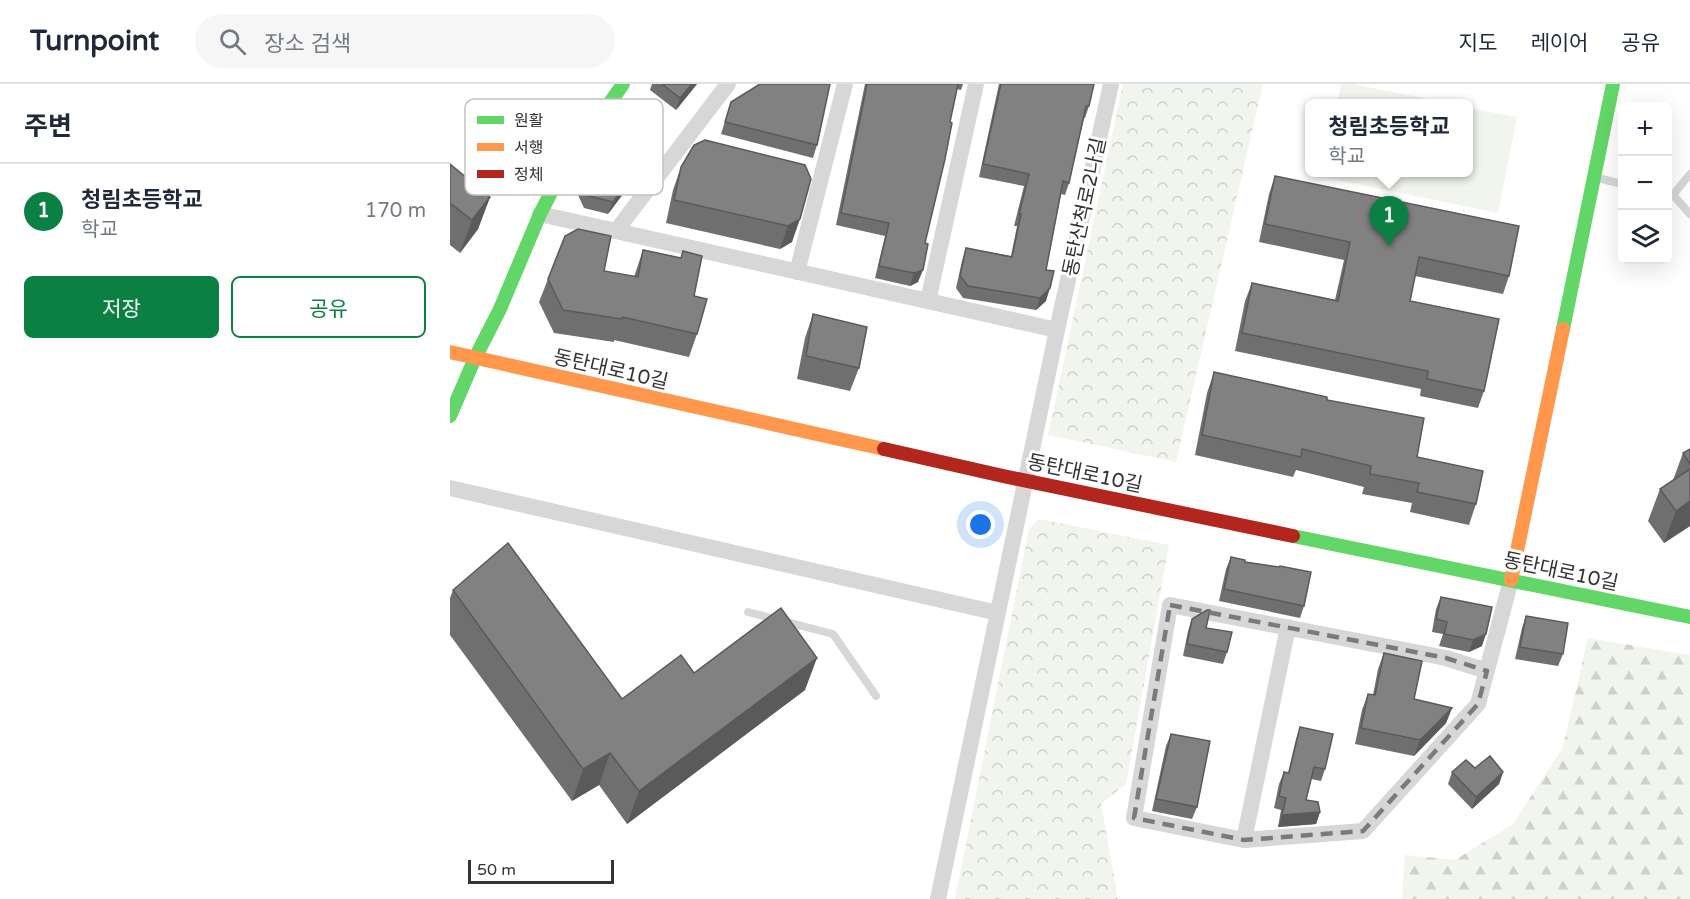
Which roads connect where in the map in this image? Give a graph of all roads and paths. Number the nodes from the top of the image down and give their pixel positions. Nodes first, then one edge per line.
1 (623, 84) edge
2 (728, 84) edge
3 (844, 84) edge
4 (976, 84) edge
5 (1111, 84) edge
6 (1613, 84) edge
7 (613, 99) edge
8 (1690, 174) edge
9 (663, 175) edge
10 (1593, 177) junction
11 (1618, 183) edge
12 (1672, 193) edge
13 (550, 195) edge
14 (646, 195) edge
15 (1672, 197) edge
16 (540, 214) junction
17 (1690, 214) edge
18 (616, 231) junction
19 (797, 272) junction
20 (928, 301) junction
21 (1057, 330) junction
22 (450, 352) edge
23 (475, 358) junction
24 (450, 416) edge
25 (1026, 481) junction
26 (450, 488) edge
27 (1511, 580) junction
28 (748, 612) dead end
29 (998, 613) junction
30 (1690, 617) edge
31 (1288, 627) junction
32 (1487, 671) junction
33 (876, 696) dead end
34 (1244, 840) junction
35 (938, 899) edge

1 - 7 street
2 - 9 street
3 - 19 street
4 - 20 street
5 - 21 street, 동탄산척로2나길
6 - 10 street
8 - 12 lane
10 - 11 lane
10 - 27 street
13 - 16 street
14 - 18 street
15 - 17 lane
16 - 18 street
16 - 23 street
18 - 19 street
19 - 20 street
20 - 21 street
21 - 25 street, 동탄산척로2나길
22 - 23 street, 동탄대로10길
23 - 24 street
23 - 25 street, 동탄대로10길
25 - 27 street, 동탄대로10길
25 - 29 street, 동탄산척로2나길
26 - 29 street
27 - 30 street, 동탄대로10길
27 - 32 street
28 - 33 lane
29 - 35 street, 동탄산척로2나길
31 - 32 street
31 - 34 street
31 - 34 street
32 - 34 street

